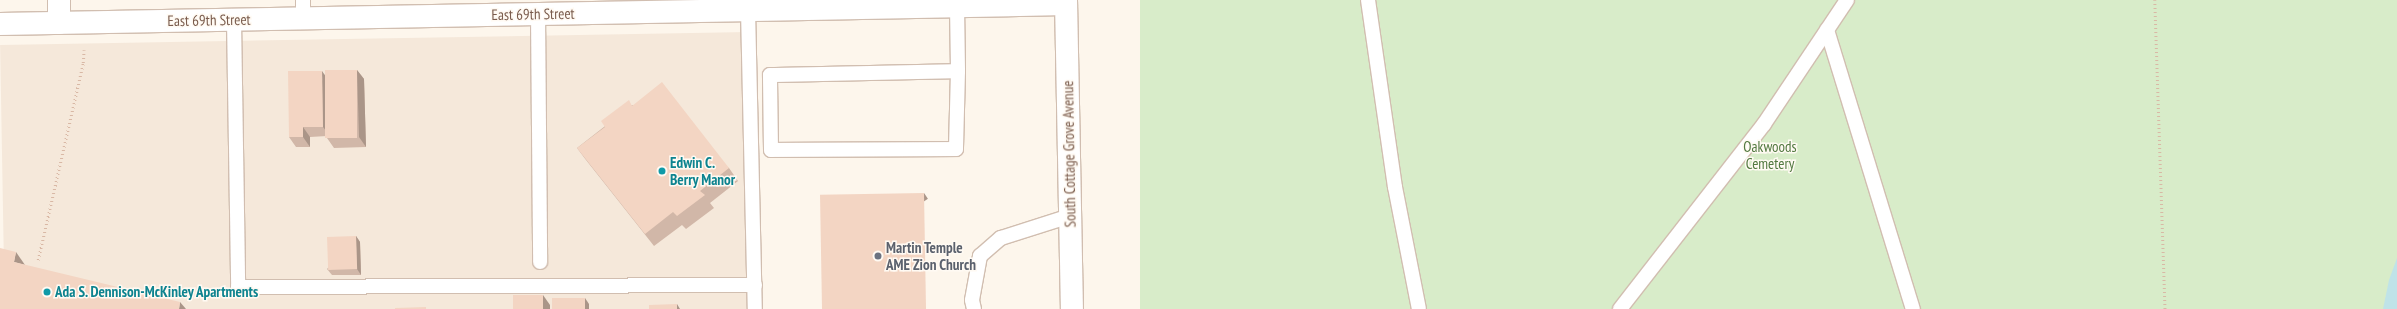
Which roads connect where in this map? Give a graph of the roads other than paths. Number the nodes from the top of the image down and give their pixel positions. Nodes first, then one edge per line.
1 (59, 0) edge
2 (1368, 0) edge
3 (1847, 0) edge
4 (1066, 2) edge
5 (795, 5) edge
6 (957, 6) junction
7 (303, 9) edge
8 (547, 9) edge
9 (748, 10) junction
10 (234, 20) junction
11 (59, 23) junction
12 (0, 24) edge
13 (1827, 30) junction
14 (958, 71) junction
15 (750, 97) junction
16 (770, 97) junction
17 (1070, 216) junction
18 (540, 262) dead end
19 (755, 285) junction
20 (756, 309) edge
21 (974, 309) edge
22 (1072, 309) edge
23 (1419, 309) edge
24 (1620, 309) edge
25 (1913, 309) edge

1 - 11 street
2 - 23 lane
3 - 13 lane
4 - 6 street, East 69th Street
4 - 17 street, South Cottage Grove Avenue
5 - 6 street, East 69th Street
5 - 9 street, East 69th Street
6 - 14 lane
7 - 8 street, East 69th Street
7 - 10 street, East 69th Street
8 - 9 street, East 69th Street
8 - 18 lane
9 - 15 lane
10 - 11 street, East 69th Street
10 - 19 lane
11 - 12 street, East 69th Street
13 - 24 lane
13 - 25 lane
14 - 16 lane
14 - 16 lane
15 - 16 lane
15 - 19 lane
17 - 21 lane
17 - 22 street, South Cottage Grove Avenue
19 - 20 lane

